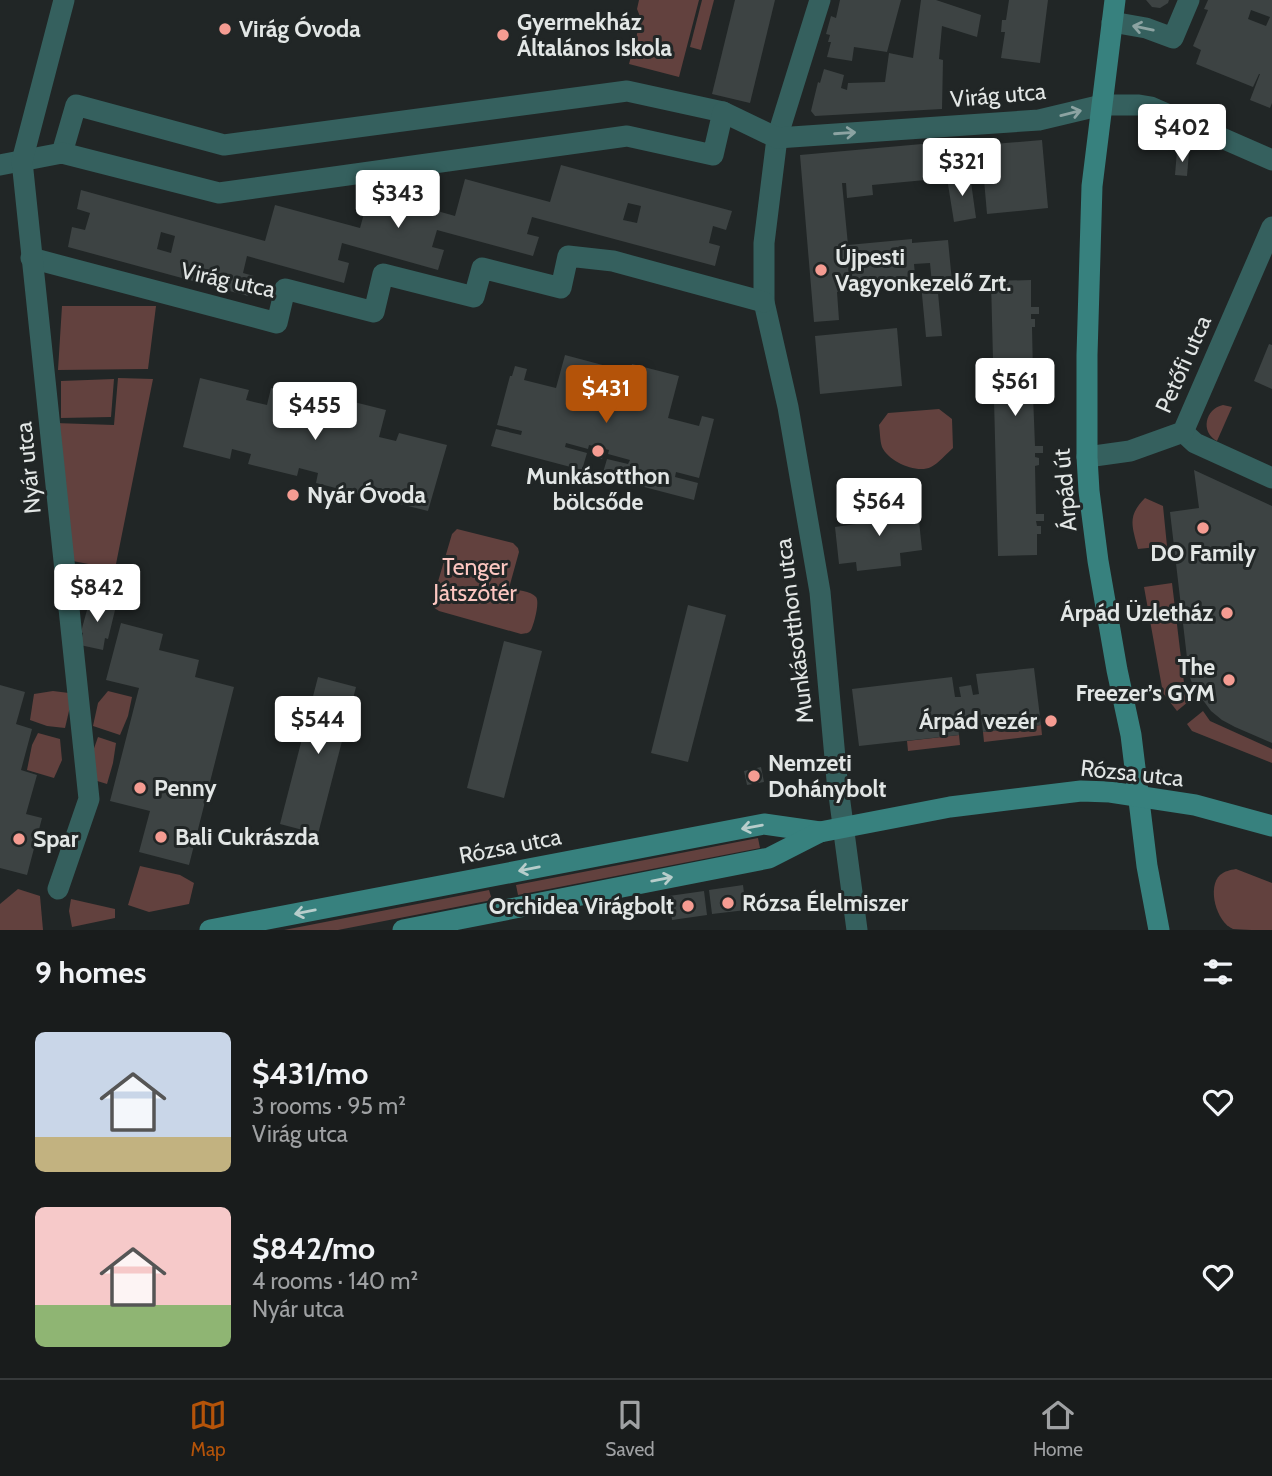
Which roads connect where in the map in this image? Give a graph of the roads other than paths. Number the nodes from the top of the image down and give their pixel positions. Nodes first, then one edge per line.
1 (64, 0) edge
2 (820, 0) edge
3 (1115, 0) edge
4 (1189, 0) edge
5 (1112, 22) junction
6 (1102, 106) junction
7 (723, 112) junction
8 (777, 138) junction
9 (62, 153) junction
10 (1272, 160) edge
11 (22, 162) junction
12 (0, 165) edge
13 (1272, 228) edge
14 (32, 258) junction
15 (764, 302) junction
16 (1183, 432) junction
17 (1087, 457) junction
18 (1272, 478) edge
19 (1138, 796) junction
20 (1272, 826) edge
21 (844, 827) junction
22 (820, 832) junction
23 (58, 889) dead end
24 (210, 930) edge
25 (403, 930) edge
26 (857, 930) edge
27 (1158, 930) edge

1 - 11 street, Nyár utca
2 - 8 street, Munkásotthon utca
3 - 5 street, Árpád út
4 -> 5 street
5 - 6 street, Árpád út
8 -> 6 street, Virág utca
6 - 10 street, Virág utca
6 - 17 street, Árpád út
7 - 8 street, Virág utca
7 - 9 street
7 - 9 street, Virág utca
8 - 15 street, Munkásotthon utca
9 - 11 street
11 - 12 street
11 - 14 street, Nyár utca
13 - 16 street, Petőfi utca
14 - 15 street, Virág utca
14 - 23 street, Nyár utca
15 - 21 street, Munkásotthon utca
16 - 17 street, Petőfi utca
16 - 18 street
17 - 19 street, Árpád út
19 - 20 street, Rózsa utca
19 - 21 street, Rózsa utca
19 - 27 street, Árpád út
21 - 22 street, Rózsa utca
21 - 26 street, Munkásotthon utca
22 -> 24 street, Rózsa utca
25 -> 22 street, Rózsa utca

